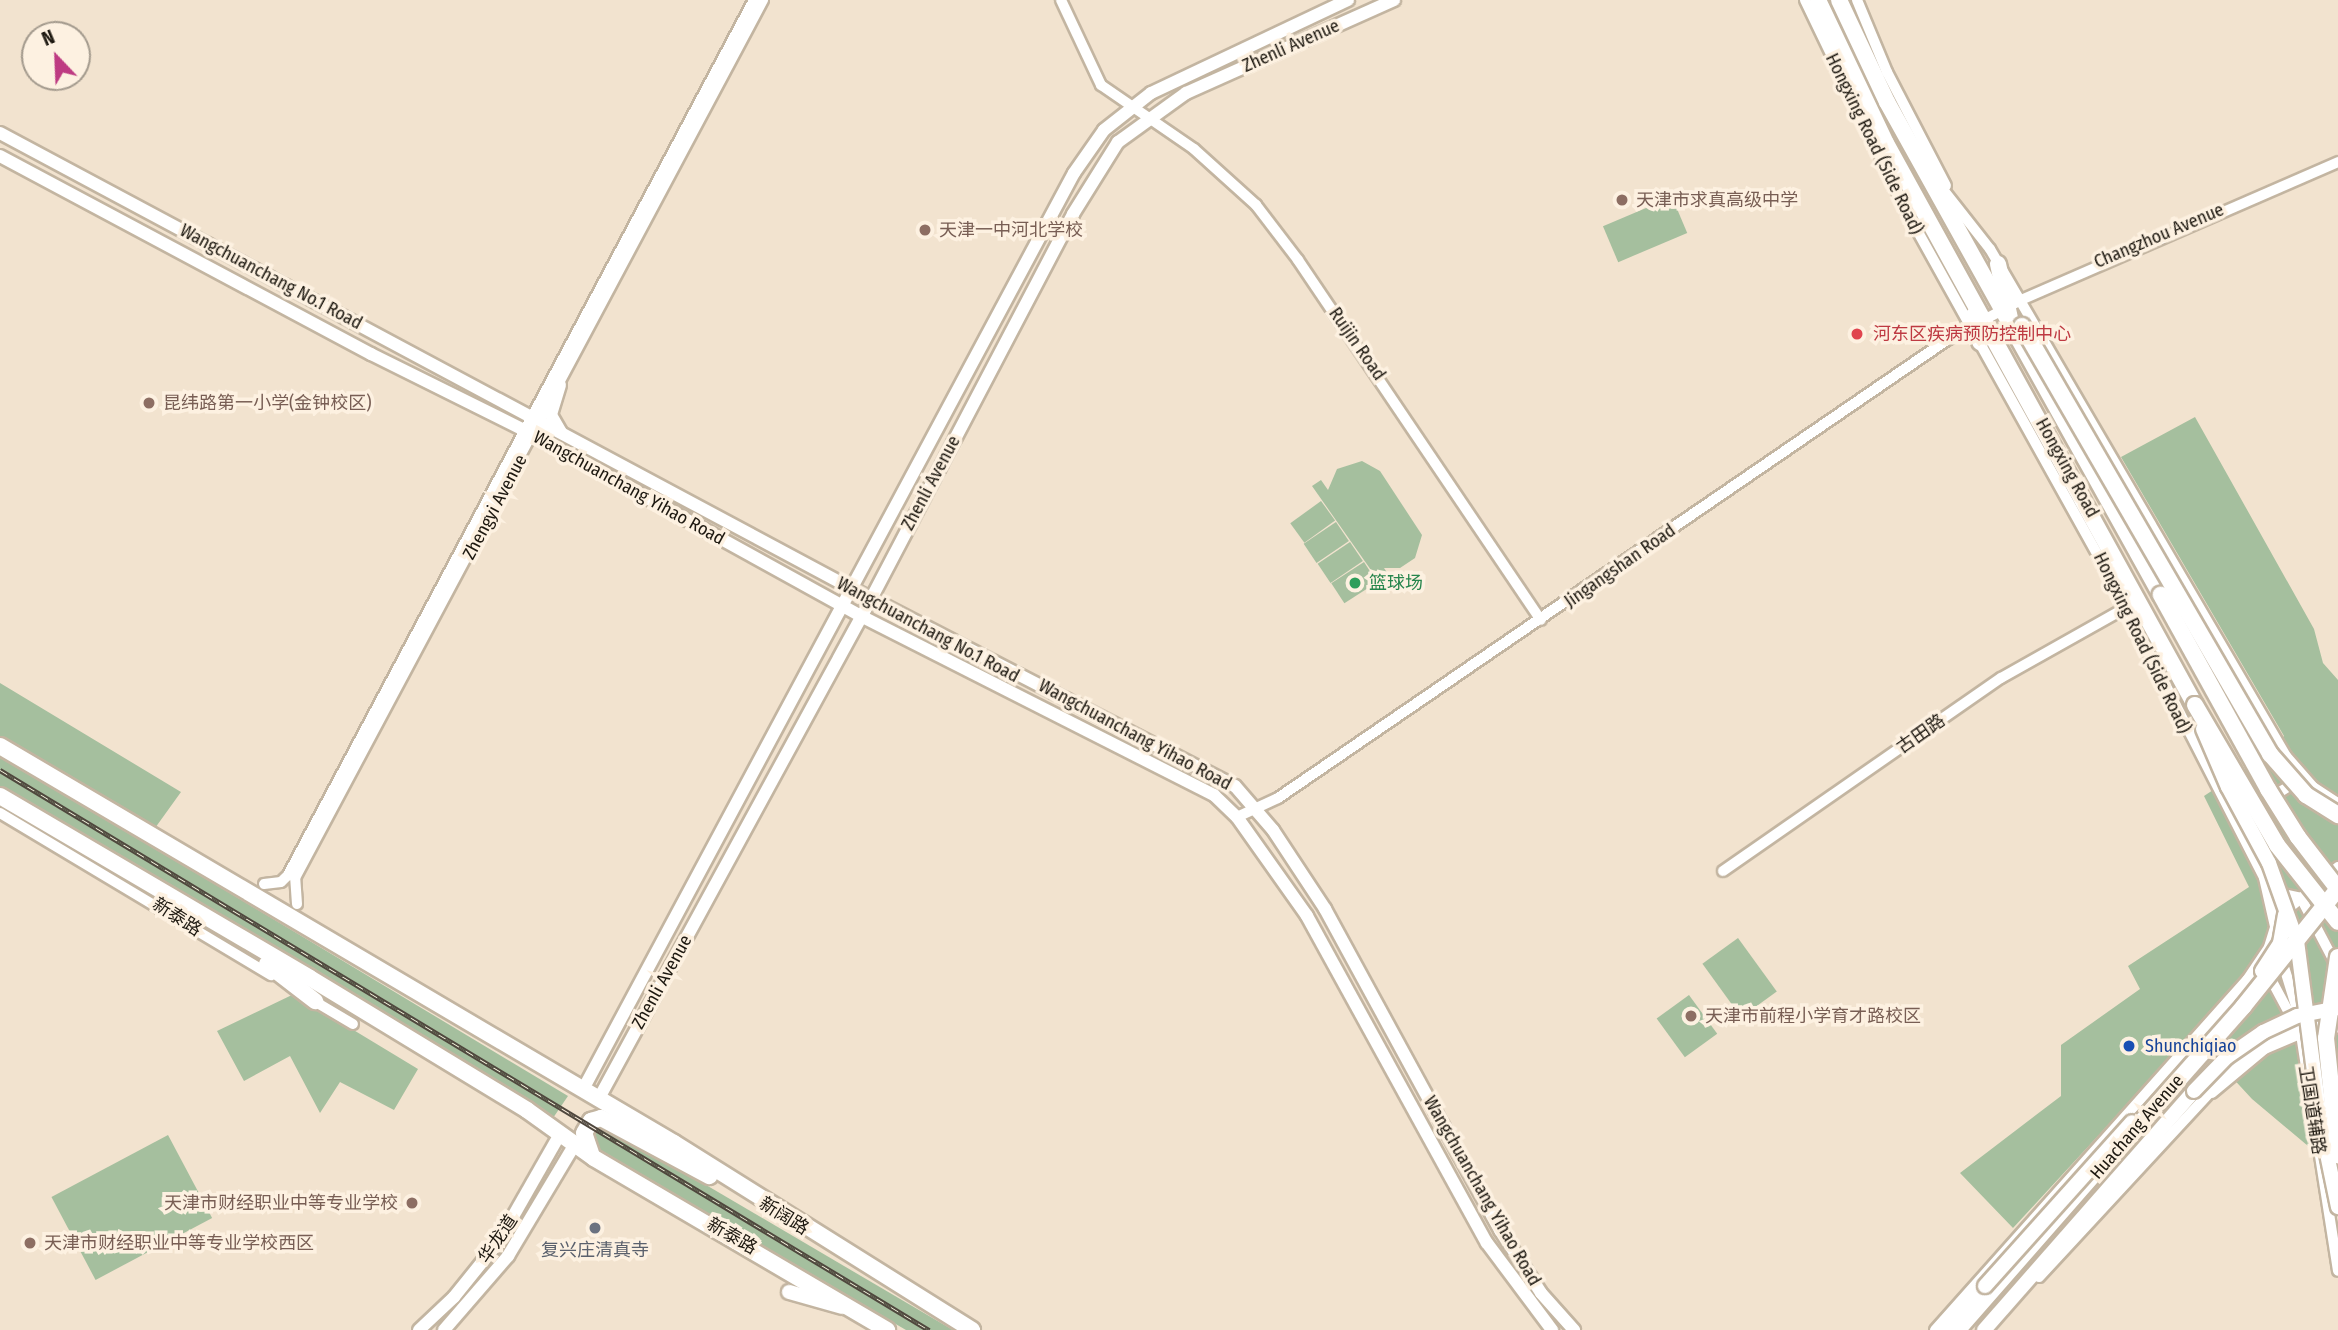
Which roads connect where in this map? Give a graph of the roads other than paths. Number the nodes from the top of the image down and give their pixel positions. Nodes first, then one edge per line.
1 (754, 0) edge
2 (763, 0) edge
3 (1061, 0) edge
4 (1348, 0) edge
5 (1394, 0) edge
6 (1805, 0) edge
7 (1818, 0) edge
8 (1839, 0) edge
9 (1857, 0) edge
10 (1130, 108) junction
11 (1146, 120) junction
12 (0, 133) edge
13 (1881, 146) junction
14 (0, 156) edge
15 (2338, 161) edge
16 (1924, 169) junction
17 (1955, 201) junction
18 (1998, 264) joint
19 (2009, 303) junction
20 (1976, 322) junction
21 (2018, 330) junction
22 (1980, 342) joint
23 (554, 384) joint
24 (536, 419) junction
25 (529, 433) junction
26 (574, 444) dead end
27 (566, 460) dead end
28 (820, 575) dead end
29 (849, 587) junction
30 (809, 594) dead end
31 (871, 599) junction
32 (2132, 603) junction
33 (839, 604) junction
34 (861, 616) junction
35 (1539, 618) junction
36 (2195, 705) junction
37 (0, 746) edge
38 (2303, 778) junction
39 (0, 796) edge
40 (2338, 803) edge
41 (1256, 808) junction
42 (0, 813) edge
43 (2338, 815) edge
44 (1237, 817) junction
45 (2234, 821) junction
46 (1258, 845) dead end
47 (2338, 867) edge
48 (1723, 871) dead end
49 (2264, 878) junction
50 (264, 884) dead end
51 (2338, 889) edge
52 (163, 890) junction
53 (2301, 898) junction
54 (2284, 902) junction
55 (297, 904) dead end
56 (2276, 919) junction
57 (2338, 922) edge
58 (2338, 957) edge
59 (2261, 960) junction
60 (2338, 969) edge
61 (315, 1001) junction
62 (2338, 1008) edge
63 (354, 1024) dead end
64 (2338, 1025) edge
65 (2300, 1032) junction
66 (587, 1082) dead end
67 (2210, 1091) joint
68 (598, 1100) junction
69 (560, 1134) junction
70 (2128, 1137) joint
71 (575, 1143) junction
72 (2338, 1155) edge
73 (594, 1158) junction
74 (2338, 1165) edge
75 (2321, 1167) junction
76 (741, 1189) junction
77 (2338, 1207) edge
78 (2338, 1271) edge
79 (789, 1292) dead end
80 (2003, 1310) junction
81 (857, 1312) junction
82 (419, 1330) edge
83 (444, 1330) edge
84 (887, 1330) edge
85 (972, 1330) edge
86 (1552, 1330) edge
87 (1574, 1330) edge
88 (1935, 1330) edge
89 (1944, 1330) edge
90 (1959, 1330) edge
91 (1984, 1330) edge

1 - 24 street, Zhengyi Avenue
2 - 24 street, Zhengyi Avenue
3 - 10 street, Ruijin Road
4 - 10 main road, Zhenli Avenue
5 - 11 main road, Zhenli Avenue
6 - 13 street, Hongxing Road (Side Road)
7 - 13 highway, Hongxing Road
8 - 16 highway
9 - 17 street
10 - 11 street, Ruijin Road
10 - 29 main road, Zhenli Avenue
11 - 31 main road, Zhenli Avenue
11 - 35 street, Ruijin Road
12 - 24 main road, Wangchuanchang No.1 Road
13 - 20 street, Hongxing Road (Side Road)
13 - 20 highway, Hongxing Road
14 - 25 main road, Wangchuanchang No.1 Road
15 - 19 street, Changzhou Avenue
16 - 17 street
16 - 19 highway
17 - 18 street
18 - 19 highway
19 - 20 street, Changzhou Avenue
19 - 21 highway
19 - 38 street
20 - 22 highway
20 - 32 highway, Hongxing Road
20 - 35 street, Jingangshan Road
21 - 43 highway, bridge
21 - 51 highway, Hongxing Road, bridge
22 - 32 street, Hongxing Road (Side Road)
23 - 24 street
23 - 26 main road
24 - 25 street, Zhengyi Avenue
24 - 27 street
24 - 29 main road, Wangchuanchang Yihao Road
25 - 33 main road, Wangchuanchang Yihao Road
25 - 50 street, Zhengyi Avenue
25 - 55 street, Zhengyi Avenue
28 - 29 main road, Wangchuanchang No.1 Road
29 - 31 main road, Wangchuanchang Yihao Road
29 - 33 main road, Zhenli Avenue
30 - 33 main road, Wangchuanchang No.1 Road
31 - 34 main road, Zhenli Avenue
31 - 41 main road, Wangchuanchang Yihao Road
32 - 36 highway, Hongxing Road
32 - 45 street, Hongxing Road (Side Road)
32 - 48 street, 古田路
33 - 34 main road, Wangchuanchang No.1 Road
33 - 66 main road, Zhenli Avenue
34 - 44 main road, Wangchuanchang Yihao Road
34 - 68 main road, Zhenli Avenue
35 - 41 street, Jingangshan Road
36 - 54 main road, bridge
36 - 57 highway, Hongxing Road, bridge
37 - 68 highway, 新阔路
38 - 40 street
38 - 45 street
39 - 52 highway
41 - 44 street, Jingangshan Road
41 - 87 main road, Wangchuanchang Yihao Road
42 - 61 street, 新泰路
44 - 46 main road
44 - 86 main road, Wangchuanchang Yihao Road
45 - 49 street, Hongxing Road (Side Road)
47 - 53 street
49 - 53 street, Hongxing Road (Side Road)
49 - 56 street, Hongxing Road (Side Road)
51 - 70 highway, Huachang Avenue, bridge
52 - 61 highway
52 - 69 highway, 新泰路
53 - 56 street
53 - 60 street
54 - 77 main road, bridge
54 - 89 main road, bridge
56 - 59 street, Huachang Avenue
56 - 65 street, Hongxing Road (Side Road)
58 - 72 highway, bridge
59 - 65 street
59 - 88 street, Huachang Avenue
61 - 63 street, 新泰路
62 - 80 main road, Huachang Avenue, bridge
64 - 65 main road
65 - 67 main road
65 - 75 street, 卫国道辅路
67 - 80 street, Huachang Avenue
68 - 76 highway, 新阔路
69 - 71 highway, 新泰路
69 - 82 main road, 华龙道
70 - 90 main road, Huachang Avenue
71 - 73 highway, 新泰路
71 - 83 main road
73 - 76 highway
73 - 81 highway, 新泰路
74 - 75 street
75 - 78 street, 卫国道辅路
76 - 85 highway, 新阔路
79 - 81 main road
80 - 91 main road, Huachang Avenue
81 - 84 highway, 新泰路

